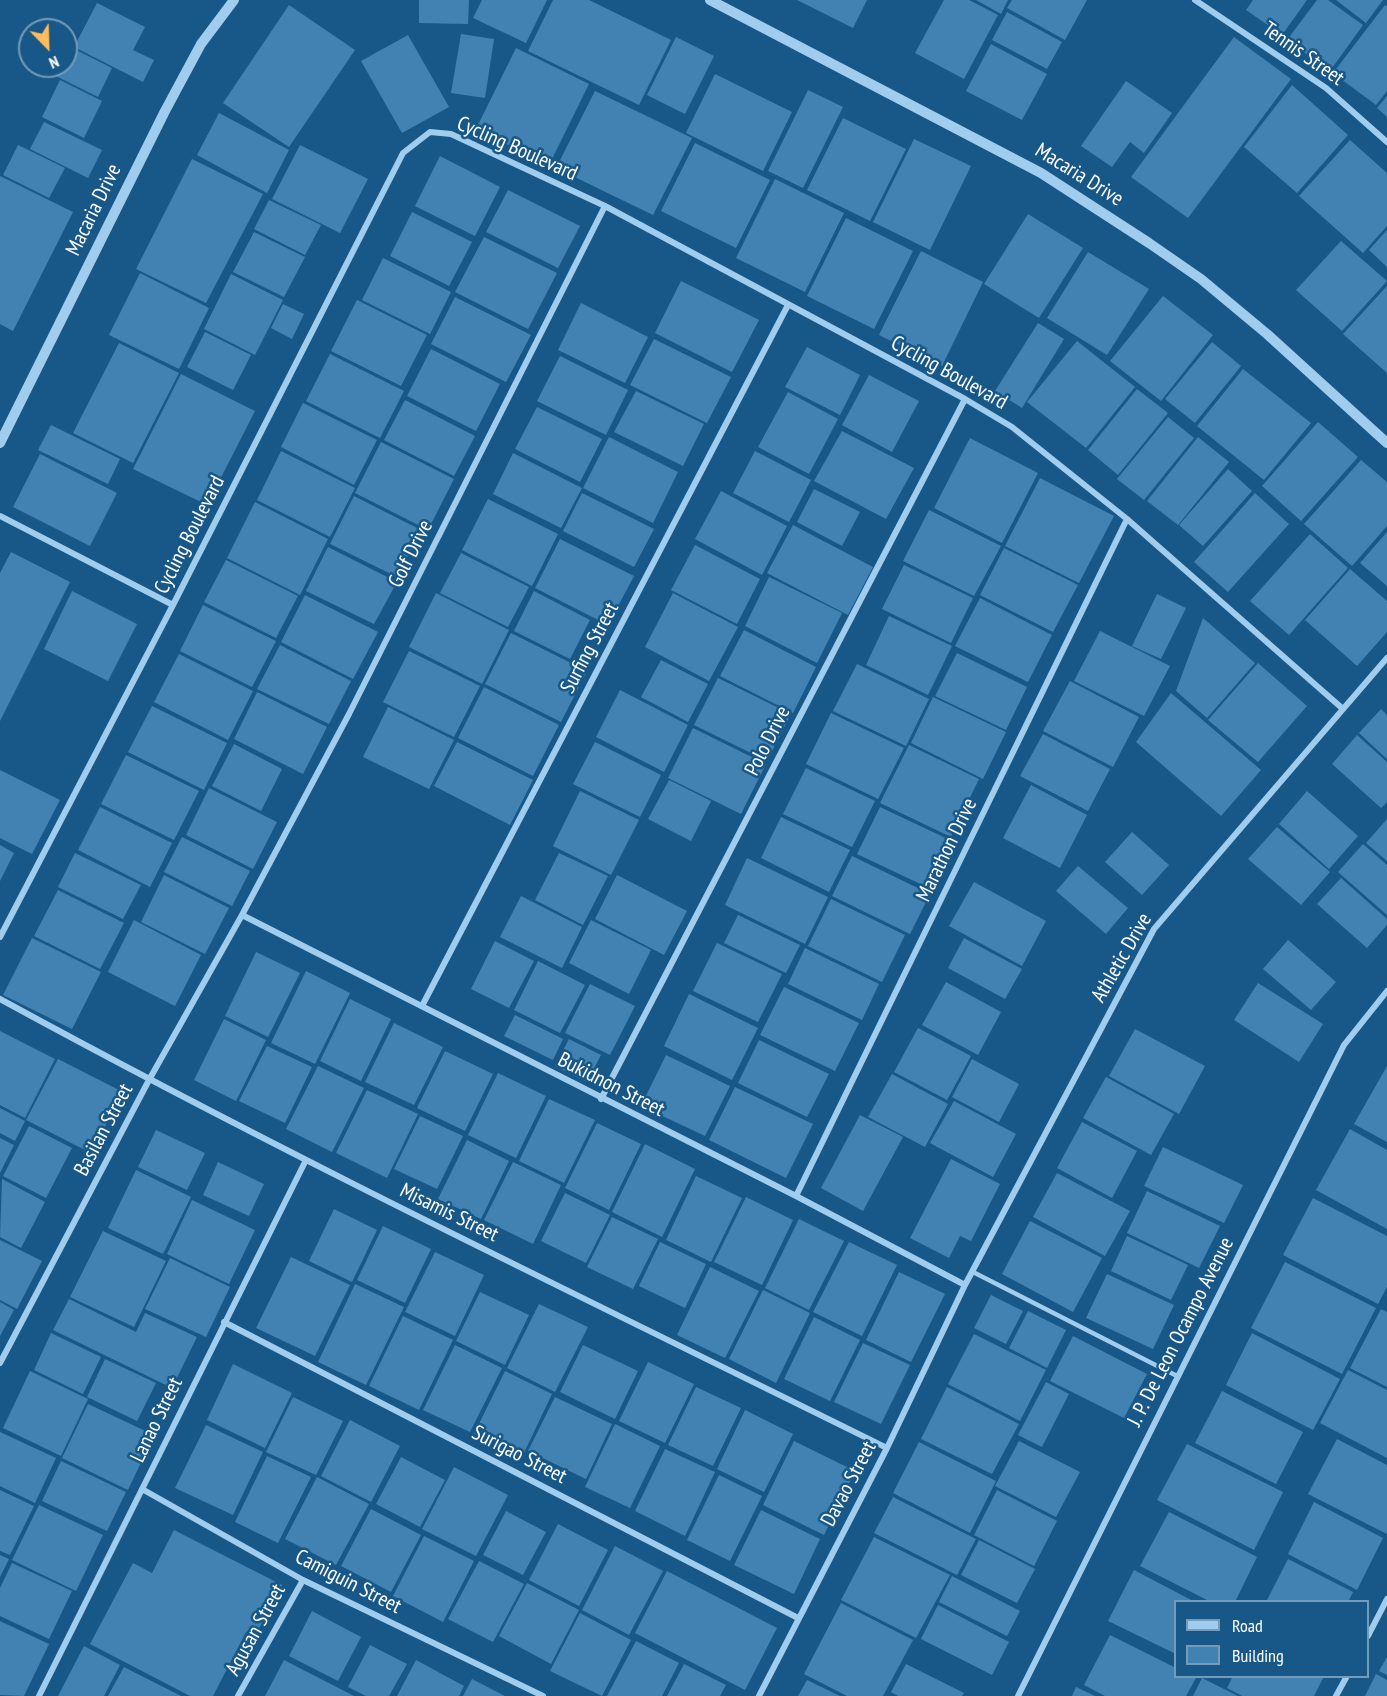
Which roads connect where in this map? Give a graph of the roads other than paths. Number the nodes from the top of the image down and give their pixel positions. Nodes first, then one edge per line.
1 (234, 0) edge
2 (710, 0) edge
3 (1195, 0) edge
4 (1387, 142) edge
5 (604, 206) junction
6 (788, 305) junction
7 (965, 399) junction
8 (0, 442) edge
9 (1387, 443) edge
10 (0, 516) edge
11 (1127, 519) junction
12 (173, 605) junction
13 (1387, 658) edge
14 (1343, 709) junction
15 (242, 915) junction
16 (0, 937) edge
17 (1387, 991) edge
18 (0, 999) edge
19 (422, 1006) junction
20 (149, 1080) junction
21 (601, 1099) junction
22 (306, 1160) junction
23 (795, 1196) junction
24 (973, 1272) junction
25 (965, 1285) junction
26 (224, 1322) junction
27 (0, 1363) edge
28 (1177, 1376) junction
29 (887, 1448) junction
30 (142, 1489) junction
31 (303, 1580) junction
32 (1387, 1599) edge
33 (798, 1617) junction
34 (1369, 1634) edge
35 (1346, 1678) edge
36 (39, 1696) edge
37 (238, 1696) edge
38 (543, 1696) edge
39 (759, 1696) edge
40 (1018, 1696) edge
41 (1336, 1696) edge

1 - 8 street, Macaria Drive
2 - 9 street, Macaria Drive
3 - 4 street, Tennis Street
5 - 6 street, Cycling Boulevard
5 - 12 street, Cycling Boulevard
5 - 15 street, Golf Drive
6 - 7 street, Cycling Boulevard
6 - 19 street, Surfing Street
7 - 11 street, Cycling Boulevard
7 - 21 street, Polo Drive
10 - 12 street
11 - 14 street, Cycling Boulevard
11 - 23 street, Marathon Drive
12 - 16 street, Cycling Boulevard
13 - 14 street, Athletic Drive
14 - 24 street, Athletic Drive
15 - 19 street, Bukidnon Street
15 - 20 street, Basilan Street
17 - 28 street, J. P. De Leon Ocampo Avenue
18 - 20 street, Misamis Street
19 - 21 street, Bukidnon Street
20 - 22 street, Misamis Street
20 - 27 street, Basilan Street
21 - 23 street, Bukidnon Street
22 - 26 street, Lanao Street
22 - 29 street, Misamis Street
23 - 25 street, Bukidnon Street
24 - 25 street, Athletic Drive
24 - 28 lane
25 - 29 street, Davao Street
26 - 30 street, Lanao Street
26 - 33 street, Surigao Street
28 - 40 street, J. P. De Leon Ocampo Avenue
29 - 33 street, Davao Street
30 - 31 street, Camiguin Street
30 - 36 street, Lanao Street
31 - 37 street, Agusan Street
31 - 38 street, Camiguin Street
32 - 34 street
33 - 39 street, Davao Street
35 - 41 street

